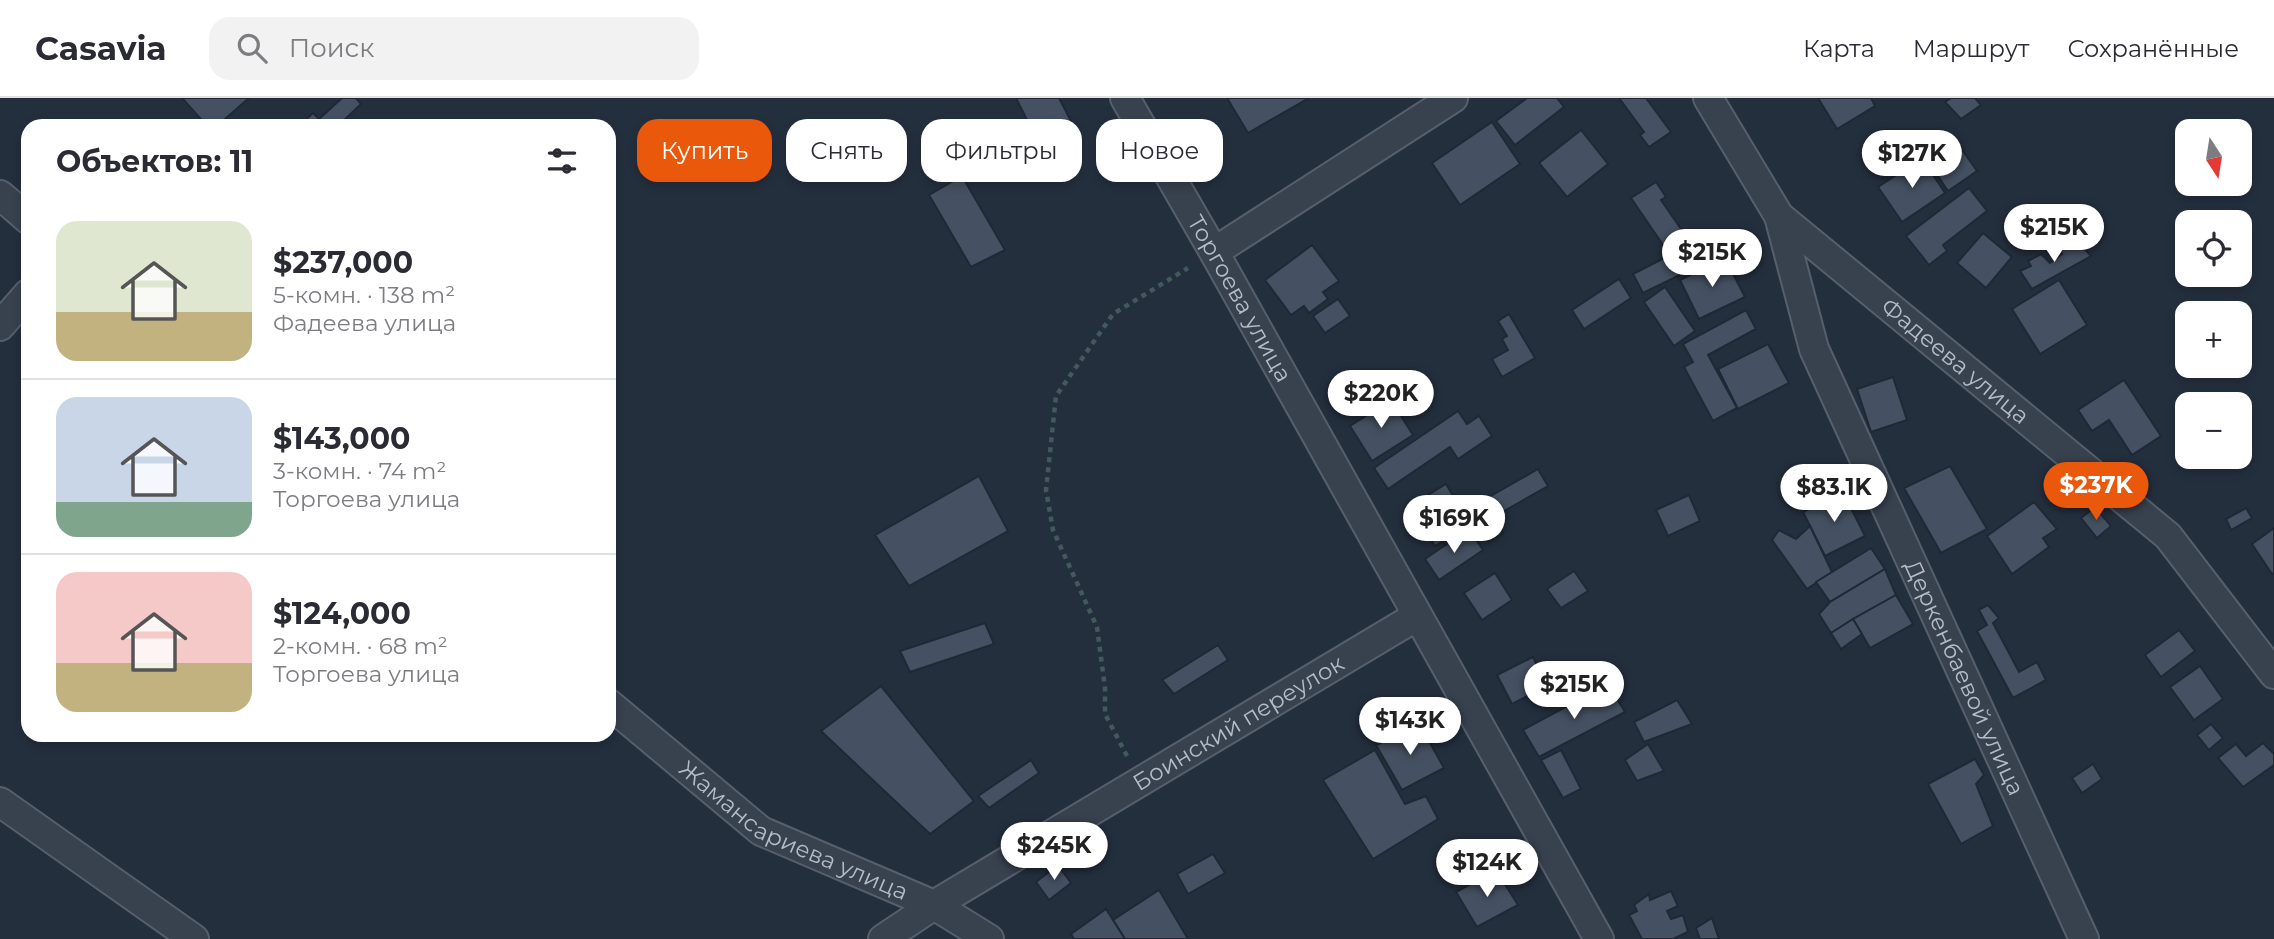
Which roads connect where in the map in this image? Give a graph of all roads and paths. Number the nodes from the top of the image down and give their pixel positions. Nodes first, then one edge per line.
1 (1125, 98) edge
2 (1453, 98) edge
3 (1708, 98) edge
4 (0, 195) edge
5 (21, 213) edge
6 (1779, 216) junction
7 (1214, 252) junction
8 (21, 302) edge
9 (0, 326) edge
10 (1417, 616) junction
11 (2274, 674) edge
12 (616, 710) edge
13 (1141, 781) junction
14 (0, 802) edge
15 (934, 905) junction
16 (194, 939) edge
17 (883, 939) edge
18 (989, 939) edge
19 (1599, 939) edge
20 (2084, 939) edge

1 - 7 street, Торгоева улица
2 - 7 street
3 - 6 street, Фадеева улица
4 - 5 street
6 - 11 street, Фадеева улица
6 - 20 street, Деркенбаевой улица
7 - 10 street, Торгоева улица
7 - 13 path
8 - 9 street
10 - 13 street, Боинский переулок
10 - 19 street, Торгоева улица
12 - 15 street, Жамансариева улица
13 - 15 street, Боинский переулок
14 - 16 street
15 - 17 street, Боинский переулок
15 - 18 street, Жамансариева улица

